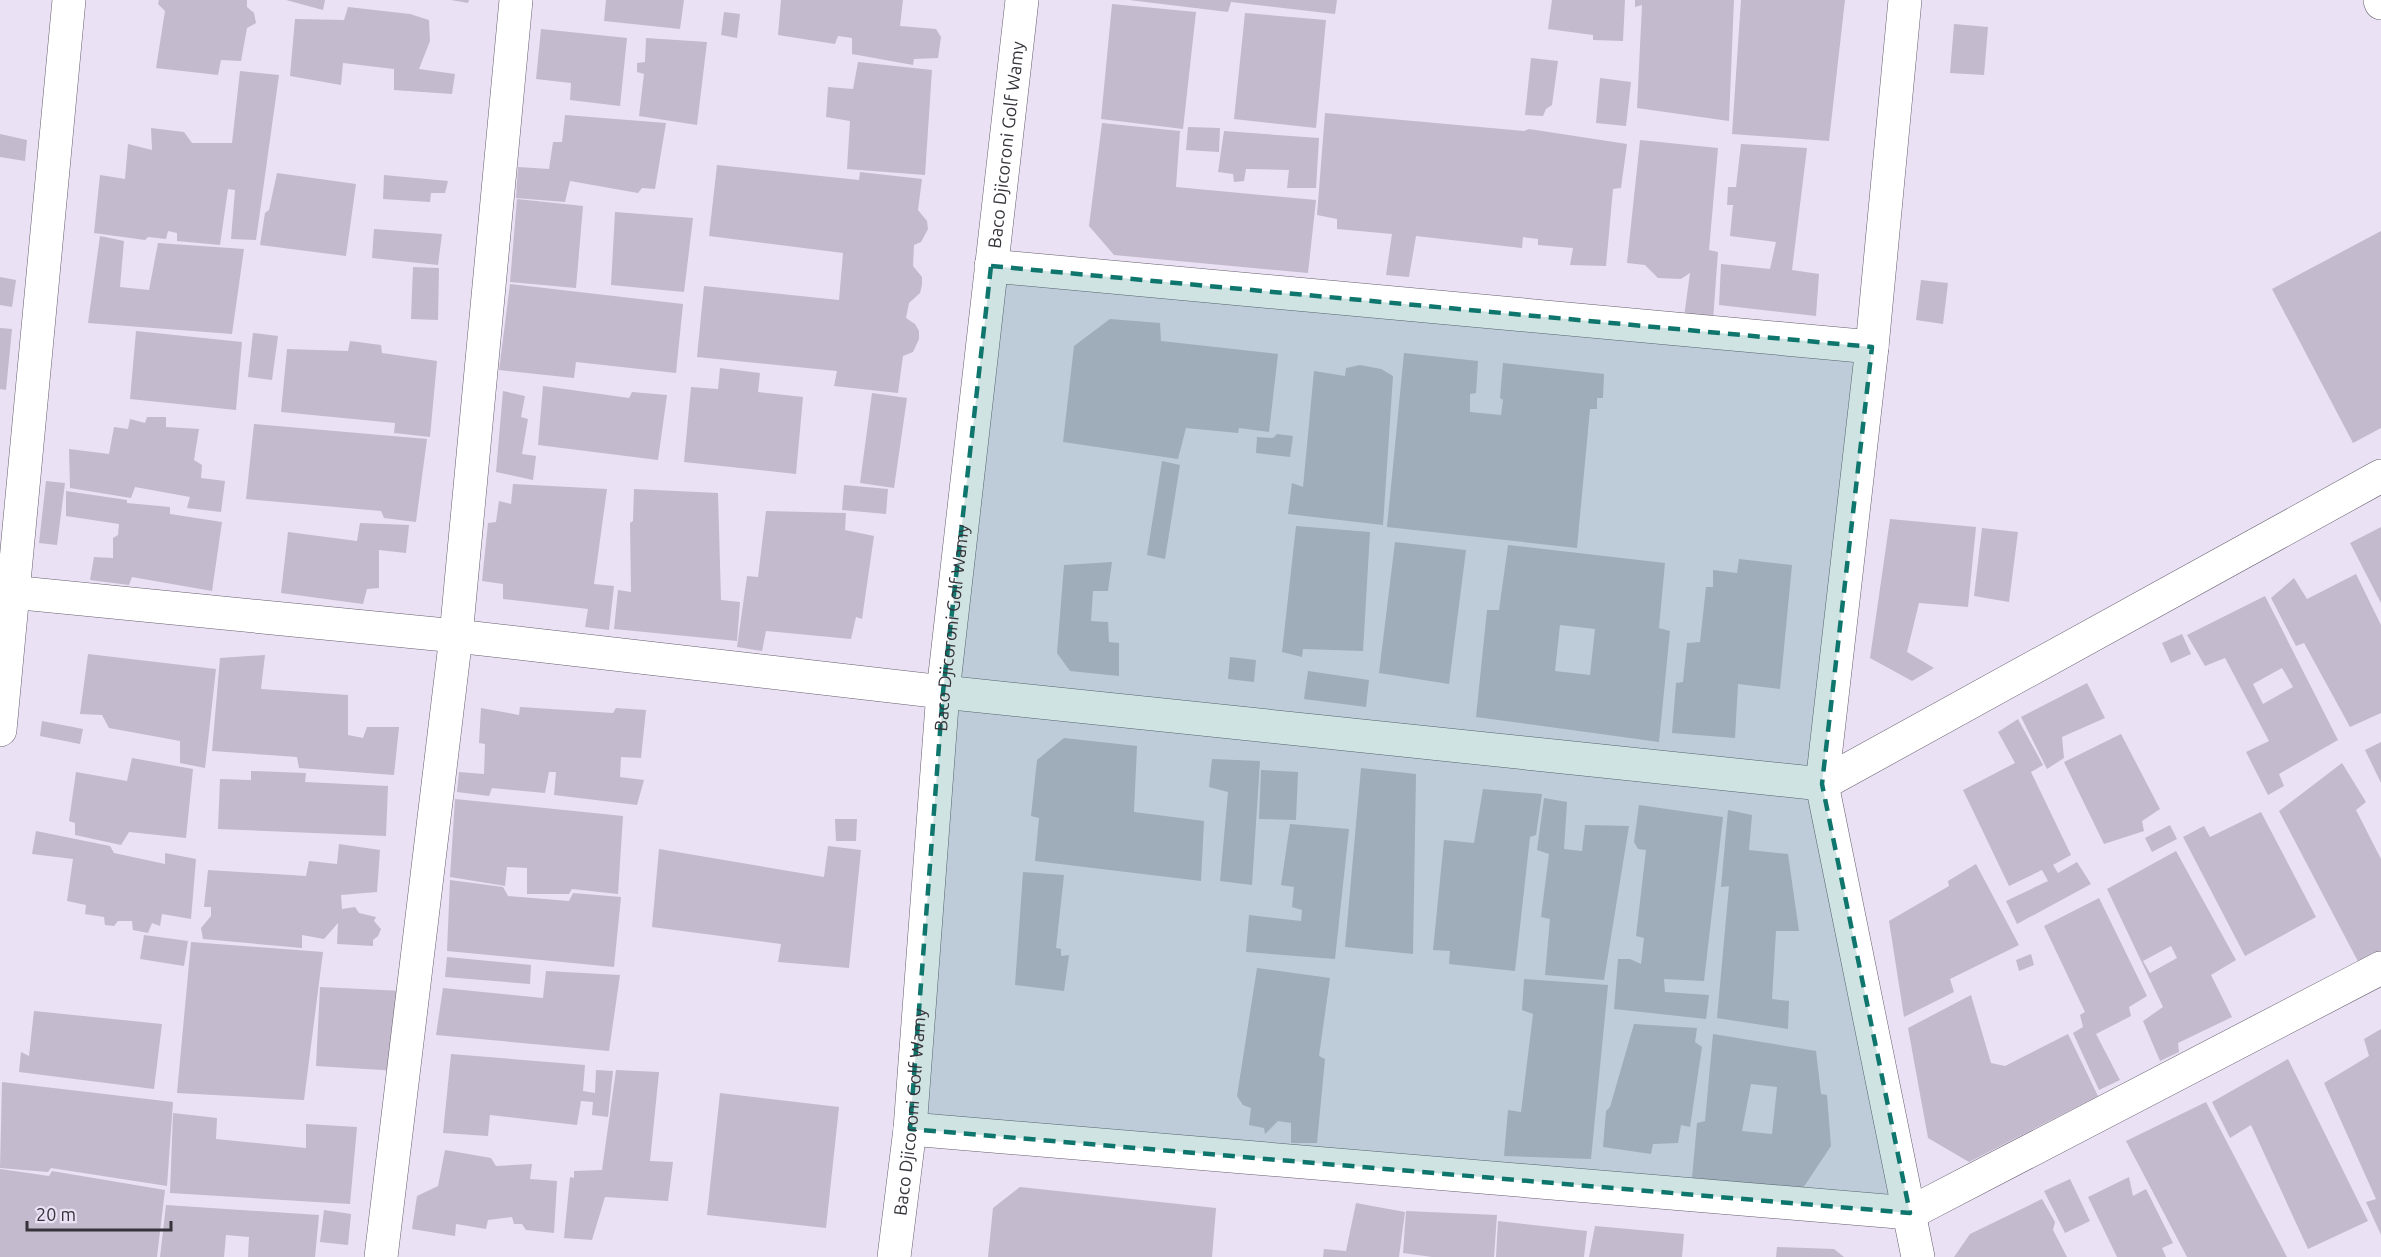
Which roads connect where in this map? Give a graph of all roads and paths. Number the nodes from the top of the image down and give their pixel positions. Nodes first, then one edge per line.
1 (69, 0) edge
2 (516, 0) edge
3 (1022, 0) edge
4 (1905, 0) edge
5 (991, 266) junction
6 (1872, 347) junction
7 (2381, 476) edge
8 (7, 592) edge
9 (456, 636) junction
10 (943, 692) junction
11 (0, 730) edge
12 (1822, 784) junction
13 (2381, 968) edge
14 (910, 1129) junction
15 (1910, 1213) junction
16 (381, 1257) edge
17 (894, 1257) edge
18 (1918, 1257) edge

1 - 8 street
2 - 9 street
3 - 5 street, Baco Djicoroni Golf Wamy
4 - 6 street
5 - 6 street
5 - 10 street, Baco Djicoroni Golf Wamy
6 - 12 street
7 - 12 street
8 - 9 street
8 - 11 street
9 - 10 street
9 - 16 street
10 - 12 street
10 - 14 street, Baco Djicoroni Golf Wamy
12 - 15 street
13 - 15 street
14 - 15 street
14 - 17 street, Baco Djicoroni Golf Wamy
15 - 18 street

